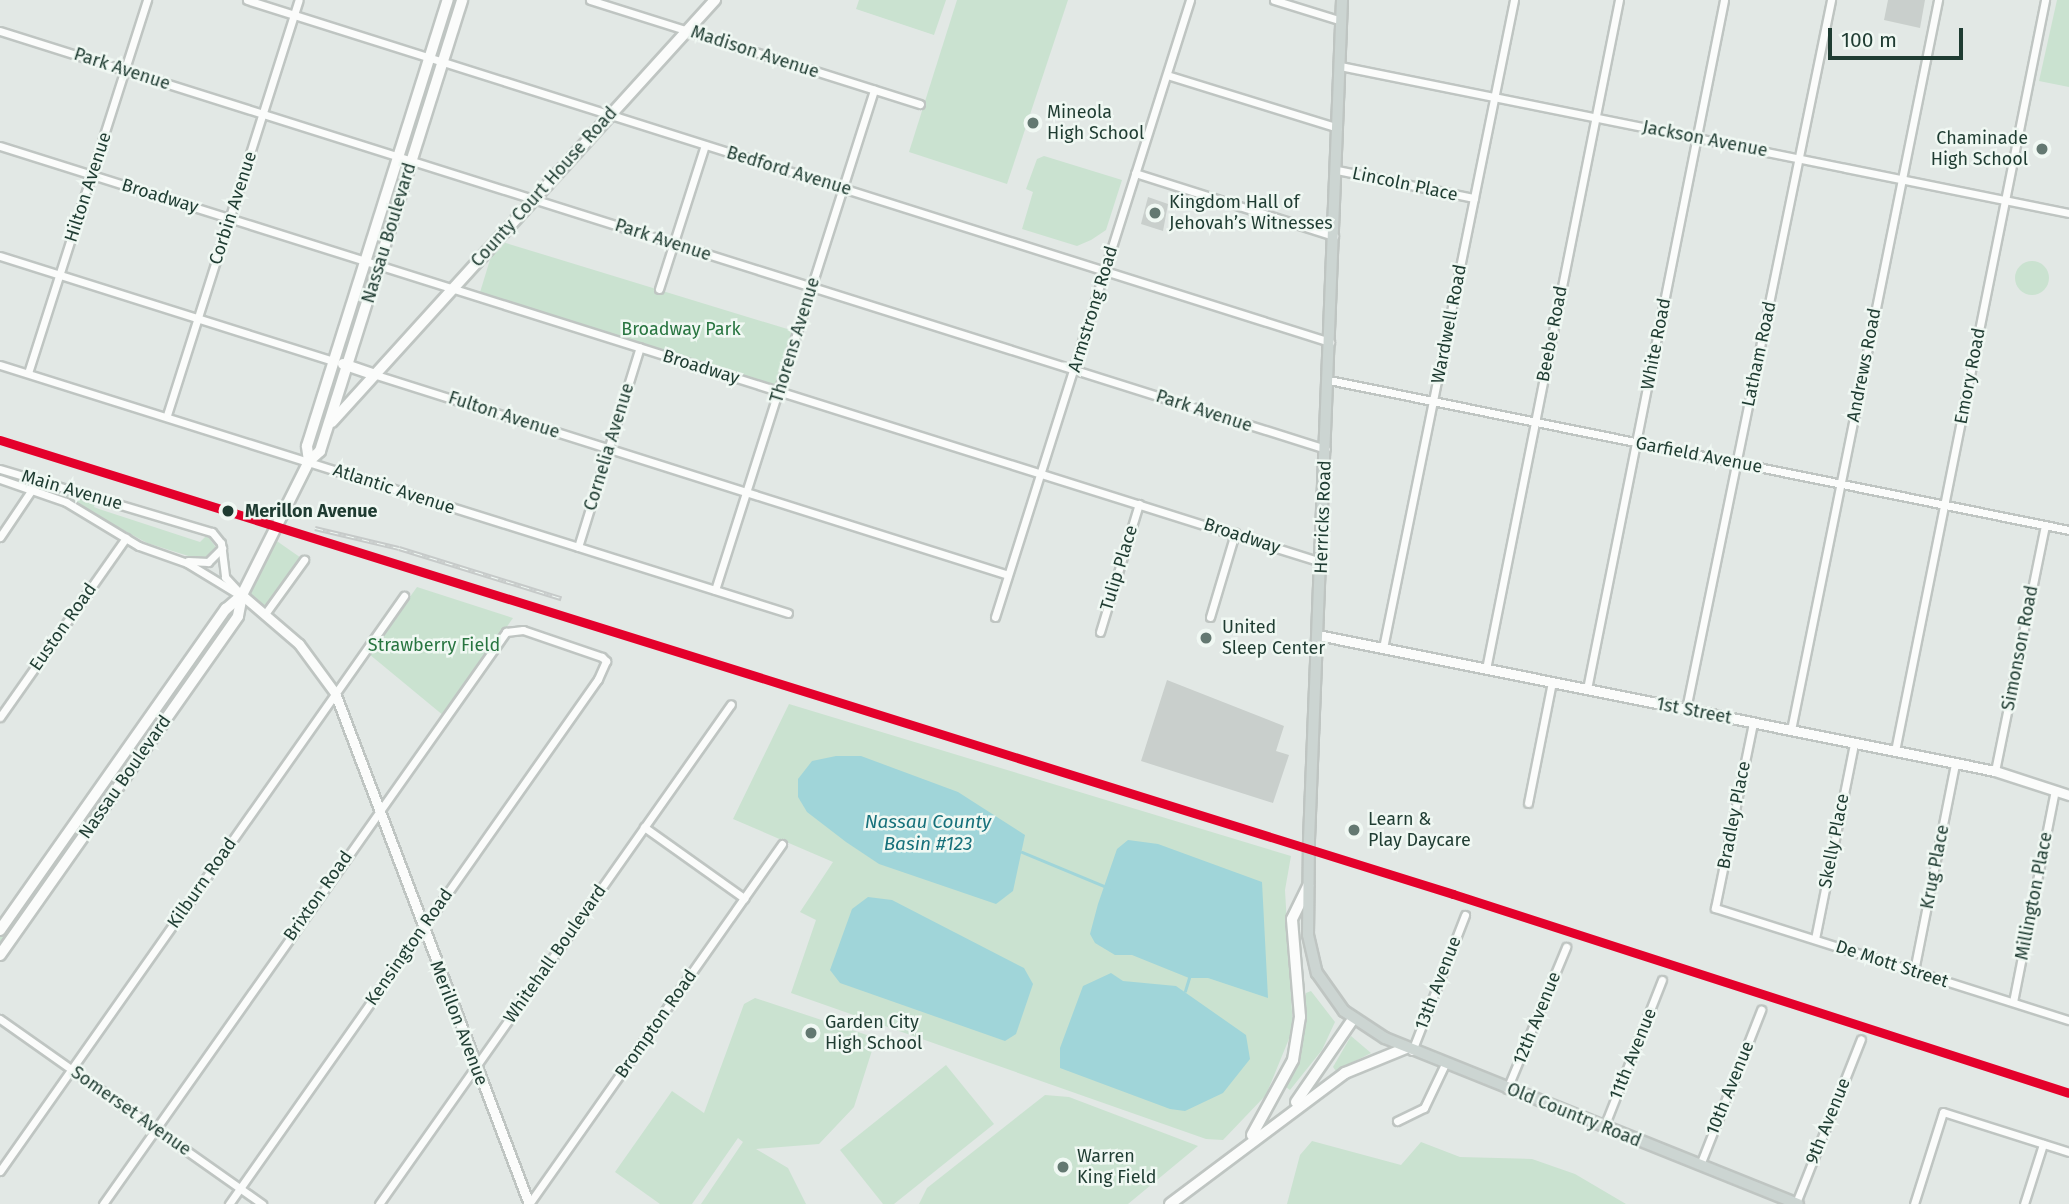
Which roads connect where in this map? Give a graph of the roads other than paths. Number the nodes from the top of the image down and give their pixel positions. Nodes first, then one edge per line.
1 (147, 0) edge
2 (247, 0) edge
3 (299, 0) edge
4 (448, 0) edge
5 (461, 0) edge
6 (590, 0) edge
7 (715, 0) edge
8 (1190, 0) edge
9 (1274, 0) edge
10 (1342, 0) edge
11 (1514, 0) edge
12 (1619, 0) edge
13 (1724, 0) edge
14 (1831, 0) edge
15 (1938, 0) edge
16 (2045, 0) edge
17 (294, 15) junction
18 (1342, 21) junction
19 (0, 31) edge
20 (687, 31) junction
21 (430, 58) junction
22 (442, 62) junction
23 (1340, 66) junction
24 (125, 70) junction
25 (1167, 75) junction
26 (874, 90) junction
27 (1494, 97) junction
28 (920, 104) dead end
29 (263, 114) junction
30 (610, 115) junction
31 (1596, 117) junction
32 (1338, 128) junction
33 (1697, 138) junction
34 (705, 145) junction
35 (0, 146) edge
36 (398, 156) junction
37 (1799, 158) junction
38 (411, 160) junction
39 (1336, 170) junction
40 (1135, 173) junction
41 (92, 175) junction
42 (1902, 179) junction
43 (843, 188) junction
44 (1474, 198) junction
45 (533, 199) junction
46 (2005, 200) junction
47 (2069, 212) edge
48 (230, 218) junction
49 (1334, 236) junction
50 (673, 243) junction
51 (0, 256) edge
52 (365, 261) junction
53 (379, 265) junction
54 (1104, 271) junction
55 (60, 275) junction
56 (812, 287) junction
57 (452, 288) junction
58 (659, 289) dead end
59 (198, 318) junction
60 (1330, 342) junction
61 (640, 347) junction
62 (333, 361) junction
63 (0, 365) edge
64 (347, 366) junction
65 (1073, 370) junction
66 (28, 373) junction
67 (372, 374) junction
68 (1329, 380) junction
69 (779, 391) junction
70 (1433, 401) junction
71 (167, 415) junction
72 (1535, 422) junction
73 (329, 425) junction
74 (1636, 442) junction
75 (608, 448) junction
76 (1326, 449) junction
77 (309, 461) junction
78 (1737, 463) junction
79 (0, 469) edge
80 (1041, 474) junction
81 (0, 479) edge
82 (37, 480) junction
83 (1840, 484) junction
84 (33, 489) junction
85 (747, 492) junction
86 (1139, 504) junction
87 (1945, 505) junction
88 (2045, 525) junction
89 (2069, 530) edge
90 (1235, 533) junction
91 (0, 537) edge
92 (126, 538) junction
93 (222, 547) junction
94 (578, 547) junction
95 (180, 559) junction
96 (304, 560) dead end
97 (1322, 562) junction
98 (1008, 575) junction
99 (715, 590) junction
100 (242, 596) junction
101 (404, 596) dead end
102 (788, 613) dead end
103 (265, 614) junction
104 (995, 617) dead end
105 (1210, 617) dead end
106 (1100, 632) dead end
107 (1318, 635) junction
108 (1383, 648) junction
109 (1486, 668) junction
110 (1552, 682) junction
111 (1587, 689) junction
112 (590, 691) joint
113 (335, 693) junction
114 (731, 704) dead end
115 (1686, 709) junction
116 (0, 717) edge
117 (1753, 723) junction
118 (1791, 730) junction
119 (1854, 743) junction
120 (1895, 751) junction
121 (1955, 763) junction
122 (1996, 772) junction
123 (2055, 790) junction
124 (2069, 795) edge
125 (1528, 803) dead end
126 (379, 810) junction
127 (644, 827) junction
128 (782, 845) dead end
129 (1308, 886) junction
130 (744, 898) junction
131 (1716, 908) joint
132 (1465, 915) dead end
133 (423, 928) junction
134 (0, 930) edge
135 (1815, 939) junction
136 (1566, 947) dead end
137 (0, 955) edge
138 (1914, 971) junction
139 (1662, 980) dead end
140 (2012, 1002) junction
141 (1761, 1010) dead end
142 (0, 1018) edge
143 (1353, 1019) junction
144 (2069, 1020) edge
145 (1861, 1040) dead end
146 (1409, 1049) junction
147 (1445, 1064) junction
148 (476, 1067) junction
149 (71, 1069) junction
150 (1507, 1089) junction
151 (1282, 1118) junction
152 (1397, 1121) dead end
153 (1604, 1127) junction
154 (155, 1129) junction
155 (2043, 1144) junction
156 (1244, 1145) junction
157 (2069, 1152) edge
158 (1700, 1165) junction
159 (0, 1171) edge
160 (240, 1188) junction
161 (103, 1204) edge
162 (229, 1204) edge
163 (262, 1204) edge
164 (379, 1204) edge
165 (529, 1204) edge
166 (1170, 1204) edge
167 (1797, 1204) edge
168 (1913, 1204) edge
169 (2024, 1204) edge

1 - 24 street, Hilton Avenue
2 - 17 street, Bedford Avenue
3 - 17 street, Corbin Avenue
4 - 21 main road, Nassau Boulevard
5 - 22 main road, Nassau Boulevard
6 - 20 street, Madison Avenue
7 - 20 main road, County Court House Road
8 - 25 street, Armstrong Road
9 - 18 street
10 - 18 main road, Herricks Road
11 - 27 street, Wardwell Road
12 - 31 street, Beebe Road
13 - 33 street, White Road
14 - 37 street, Latham Road
15 - 42 street, Andrews Road
16 - 46 street, Emory Road
17 - 21 street, Bedford Avenue
17 - 29 street, Corbin Avenue
18 - 23 main road, Herricks Road
19 - 24 street, Park Avenue
20 - 26 street, Madison Avenue
20 - 30 main road, County Court House Road
21 - 22 street, Bedford Avenue
21 - 36 main road, Nassau Boulevard
22 - 30 street, Bedford Avenue
22 - 38 main road, Nassau Boulevard
23 - 27 street, Jackson Avenue
23 - 32 main road, Herricks Road
24 - 29 street, Park Avenue
24 - 41 street, Hilton Avenue
25 - 32 street
25 - 40 street, Armstrong Road
26 - 28 street, Madison Avenue
26 - 43 street, Thorens Avenue
27 - 31 street, Jackson Avenue
27 - 44 street, Wardwell Road
29 - 36 street, Park Avenue
29 - 48 street, Corbin Avenue
30 - 34 street, Bedford Avenue
30 - 45 main road, County Court House Road
31 - 33 street, Jackson Avenue
31 - 72 street, Beebe Road
32 - 39 main road, Herricks Road
33 - 37 street, Jackson Avenue
33 - 74 street, White Road
34 - 43 street, Bedford Avenue
34 - 50 street
35 - 41 street, Broadway
36 - 38 street, Park Avenue
36 - 52 main road, Nassau Boulevard
37 - 42 street, Jackson Avenue
37 - 78 street, Latham Road
38 - 45 street, Park Avenue
38 - 53 main road, Nassau Boulevard
39 - 44 street, Lincoln Place
39 - 49 main road, Herricks Road
40 - 49 street
40 - 54 street, Armstrong Road
41 - 48 street, Broadway
41 - 55 street, Hilton Avenue
42 - 46 street, Jackson Avenue
42 - 83 street, Andrews Road
43 - 54 street, Bedford Avenue
43 - 56 street, Thorens Avenue
44 - 70 street, Wardwell Road
45 - 50 street, Park Avenue
45 - 57 main road, County Court House Road
46 - 47 street, Jackson Avenue
46 - 87 street, Emory Road
48 - 52 street, Broadway
48 - 59 street, Corbin Avenue
49 - 60 main road, Herricks Road
50 - 56 street, Park Avenue
50 - 58 street
51 - 55 street, Fulton Avenue
52 - 53 street, Broadway
52 - 62 main road, Nassau Boulevard
53 - 57 street, Broadway
53 - 64 main road, Nassau Boulevard
54 - 60 street, Bedford Avenue
54 - 65 street, Armstrong Road
55 - 59 street, Fulton Avenue
55 - 66 street, Hilton Avenue
56 - 65 street, Park Avenue
56 - 69 street, Thorens Avenue
57 - 61 street, Broadway
57 - 67 main road, County Court House Road
59 - 62 street, Fulton Avenue
59 - 71 street, Corbin Avenue
60 - 68 main road, Herricks Road
61 - 69 street, Broadway
61 - 75 street, Cornelia Avenue
62 - 64 main road, Fulton Avenue
62 - 77 main road, Nassau Boulevard
63 - 66 street, Atlantic Avenue
64 - 67 main road, Fulton Avenue
64 - 73 main road, Nassau Boulevard
65 - 76 street, Park Avenue
65 - 80 street, Armstrong Road
66 - 71 street, Atlantic Avenue
67 - 73 main road, County Court House Road
67 - 75 street, Fulton Avenue
68 - 70 street, Garfield Avenue
68 - 76 main road, Herricks Road
69 - 80 street, Broadway
69 - 85 street, Thorens Avenue
70 - 72 street, Garfield Avenue
70 - 108 street, Wardwell Road
71 - 77 street, Atlantic Avenue
72 - 74 street, Garfield Avenue
72 - 109 street, Beebe Road
73 - 77 main road, Nassau Boulevard
74 - 78 street, Garfield Avenue
74 - 111 street, White Road
75 - 85 street, Fulton Avenue
75 - 94 street, Cornelia Avenue
76 - 97 main road, Herricks Road
77 - 94 street, Atlantic Avenue
77 - 100 main road, Nassau Boulevard
78 - 83 street, Garfield Avenue
78 - 115 street, Latham Road
79 - 82 street, Main Avenue
80 - 86 street, Broadway
80 - 98 street, Armstrong Road
81 - 84 street, Main Avenue
82 - 84 street
82 - 93 street, Main Avenue
83 - 87 street, Garfield Avenue
83 - 118 street, Andrews Road
84 - 91 street
84 - 92 street, Main Avenue
85 - 98 street, Fulton Avenue
85 - 99 street, Thorens Avenue
86 - 90 street, Broadway
86 - 106 street, Tulip Place
87 - 88 street, Garfield Avenue
87 - 120 street, Emory Road
88 - 89 street, Garfield Avenue
88 - 122 street, Simonson Road
90 - 97 street, Broadway
90 - 105 street
92 - 95 street, Merillon Avenue
92 - 116 street, Euston Road
93 - 95 street, Merillon Avenue
93 - 100 street, Merillon Avenue
94 - 99 street, Atlantic Avenue
95 - 100 street, Merillon Avenue
96 - 103 street
97 - 107 main road, Herricks Road
98 - 104 street, Armstrong Road
99 - 102 street, Atlantic Avenue
100 - 103 street, Merillon Avenue
100 - 134 main road, Nassau Boulevard
100 - 137 main road, Nassau Boulevard
101 - 113 street, Kilburn Road
103 - 113 street, Merillon Avenue
107 - 108 street, 1st Street
107 - 129 main road, Herricks Road
108 - 109 street, 1st Street
109 - 110 street, 1st Street
110 - 111 street, 1st Street
110 - 125 street
111 - 115 street, 1st Street
112 - 126 street, Brixton Road
112 - 133 street, Kensington Road
113 - 126 street, Merillon Avenue
113 - 149 street, Kilburn Road
114 - 127 street, Whitehall Boulevard
115 - 117 street, 1st Street
117 - 118 street, 1st Street
117 - 131 street, Bradley Place
118 - 119 street, 1st Street
119 - 120 street, 1st Street
119 - 135 street, Skelly Place
120 - 121 street, 1st Street
121 - 122 street, 1st Street
121 - 138 street, Krug Place
122 - 123 street, 1st Street
123 - 124 street, 1st Street
123 - 140 street, Millington Place
126 - 133 street, Merillon Avenue
126 - 154 street, Brixton Road
127 - 130 street
127 - 148 street, Whitehall Boulevard
128 - 130 street, Brompton Road
129 - 143 main road, Herricks Road
129 - 156 main road
130 - 165 street, Brompton Road
131 - 135 street, De Mott Street
132 - 146 street, 13th Avenue
133 - 148 street, Merillon Avenue
133 - 160 street, Kensington Road
135 - 138 street, De Mott Street
136 - 150 street, 12th Avenue
138 - 140 street, De Mott Street
139 - 153 street, 11th Avenue
140 - 144 street, De Mott Street
141 - 158 street, 10th Avenue
142 - 149 street, Somerset Avenue
143 - 146 main road, Old Country Road
143 - 151 main road
145 - 167 street, 9th Avenue
146 - 147 main road, Old Country Road
146 - 151 main road
147 - 150 main road, Old Country Road
147 - 152 street
148 - 164 street, Whitehall Boulevard
148 - 165 street, Merillon Avenue
149 - 154 street, Somerset Avenue
149 - 159 street, Kilburn Road
150 - 153 main road, Old Country Road
151 - 156 main road
153 - 158 main road, Old Country Road
154 - 160 street, Somerset Avenue
154 - 161 street, Brixton Road
155 - 157 street
155 - 168 street
155 - 169 street
156 - 166 main road
158 - 167 main road, Old Country Road
160 - 162 street, Kensington Road
160 - 163 street, Somerset Avenue

